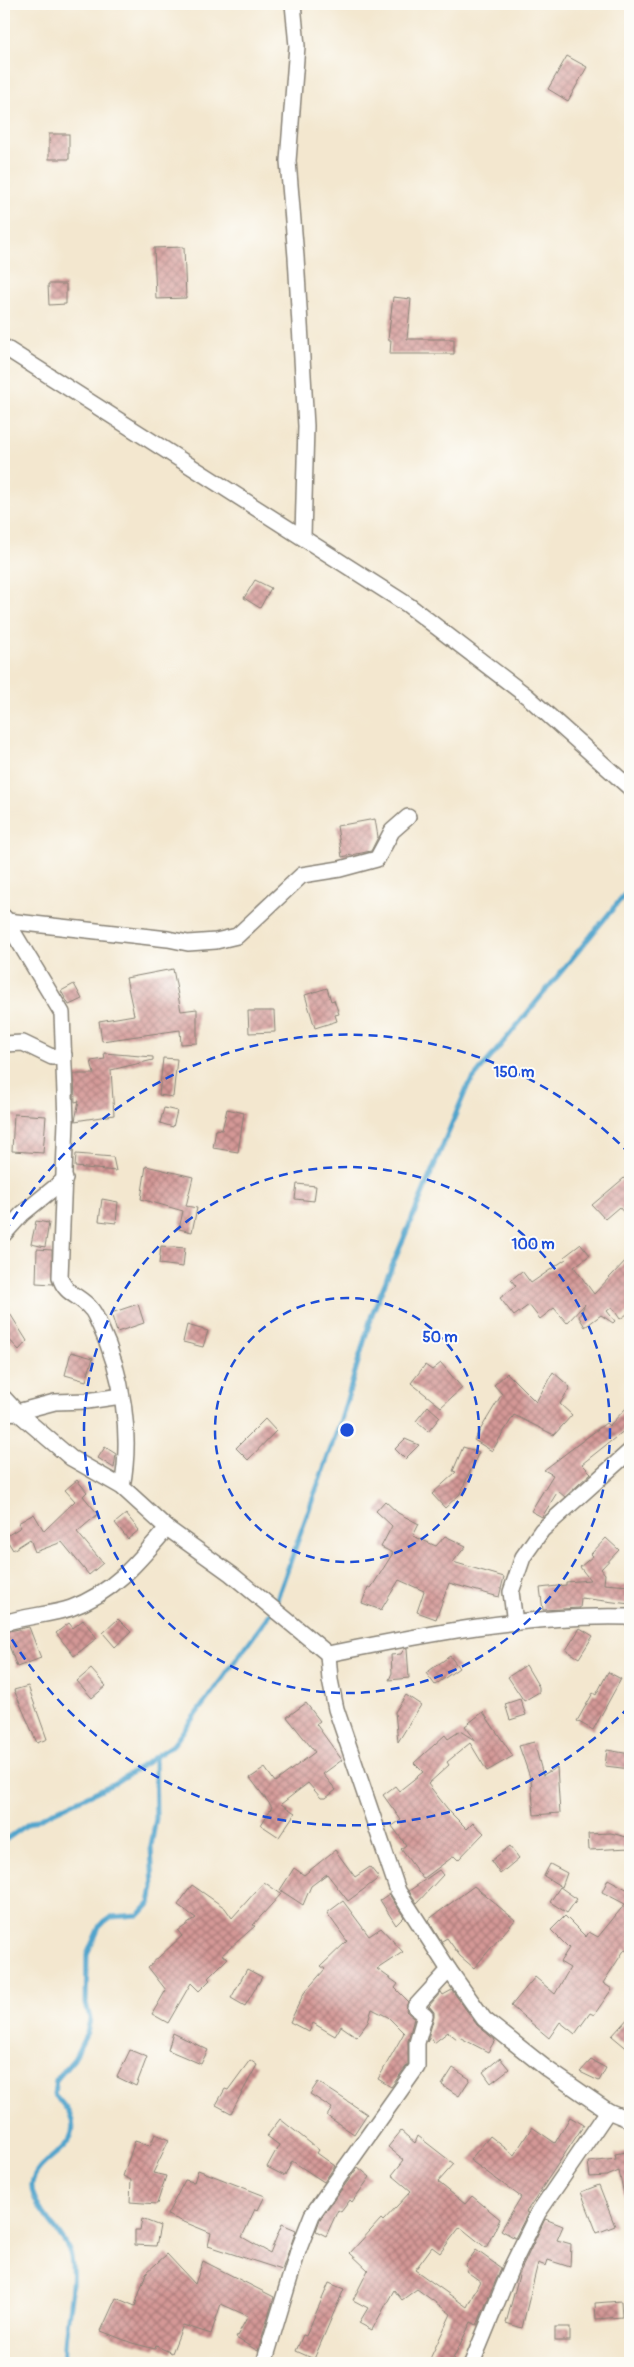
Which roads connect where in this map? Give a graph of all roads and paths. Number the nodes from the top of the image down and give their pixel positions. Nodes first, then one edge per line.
1 (293, 4) edge
2 (4, 347) edge
3 (303, 536) junction
4 (630, 788) edge
5 (408, 817) dead end
6 (6, 919) edge
7 (4, 1044) edge
8 (64, 1055) junction
9 (65, 1179) junction
10 (4, 1234) edge
11 (121, 1396) junction
12 (4, 1398) edge
13 (10, 1413) edge
14 (630, 1451) edge
15 (122, 1487) junction
16 (167, 1528) junction
17 (630, 1617) edge
18 (4, 1623) edge
19 (515, 1623) junction
20 (328, 1654) junction
21 (449, 1970) junction
22 (608, 2112) junction
23 (630, 2120) edge
24 (264, 2363) edge
25 (472, 2363) edge

1 - 3 street
2 - 3 street
3 - 4 street
5 - 6 street
6 - 8 street
7 - 8 street
8 - 9 street
9 - 10 street
9 - 11 street
11 - 13 street
11 - 15 street
12 - 13 street
13 - 15 street
14 - 19 street
15 - 16 street
16 - 18 street
16 - 20 street
17 - 19 street
19 - 20 street
20 - 21 street
21 - 22 street
21 - 24 street
22 - 23 street
22 - 25 street

